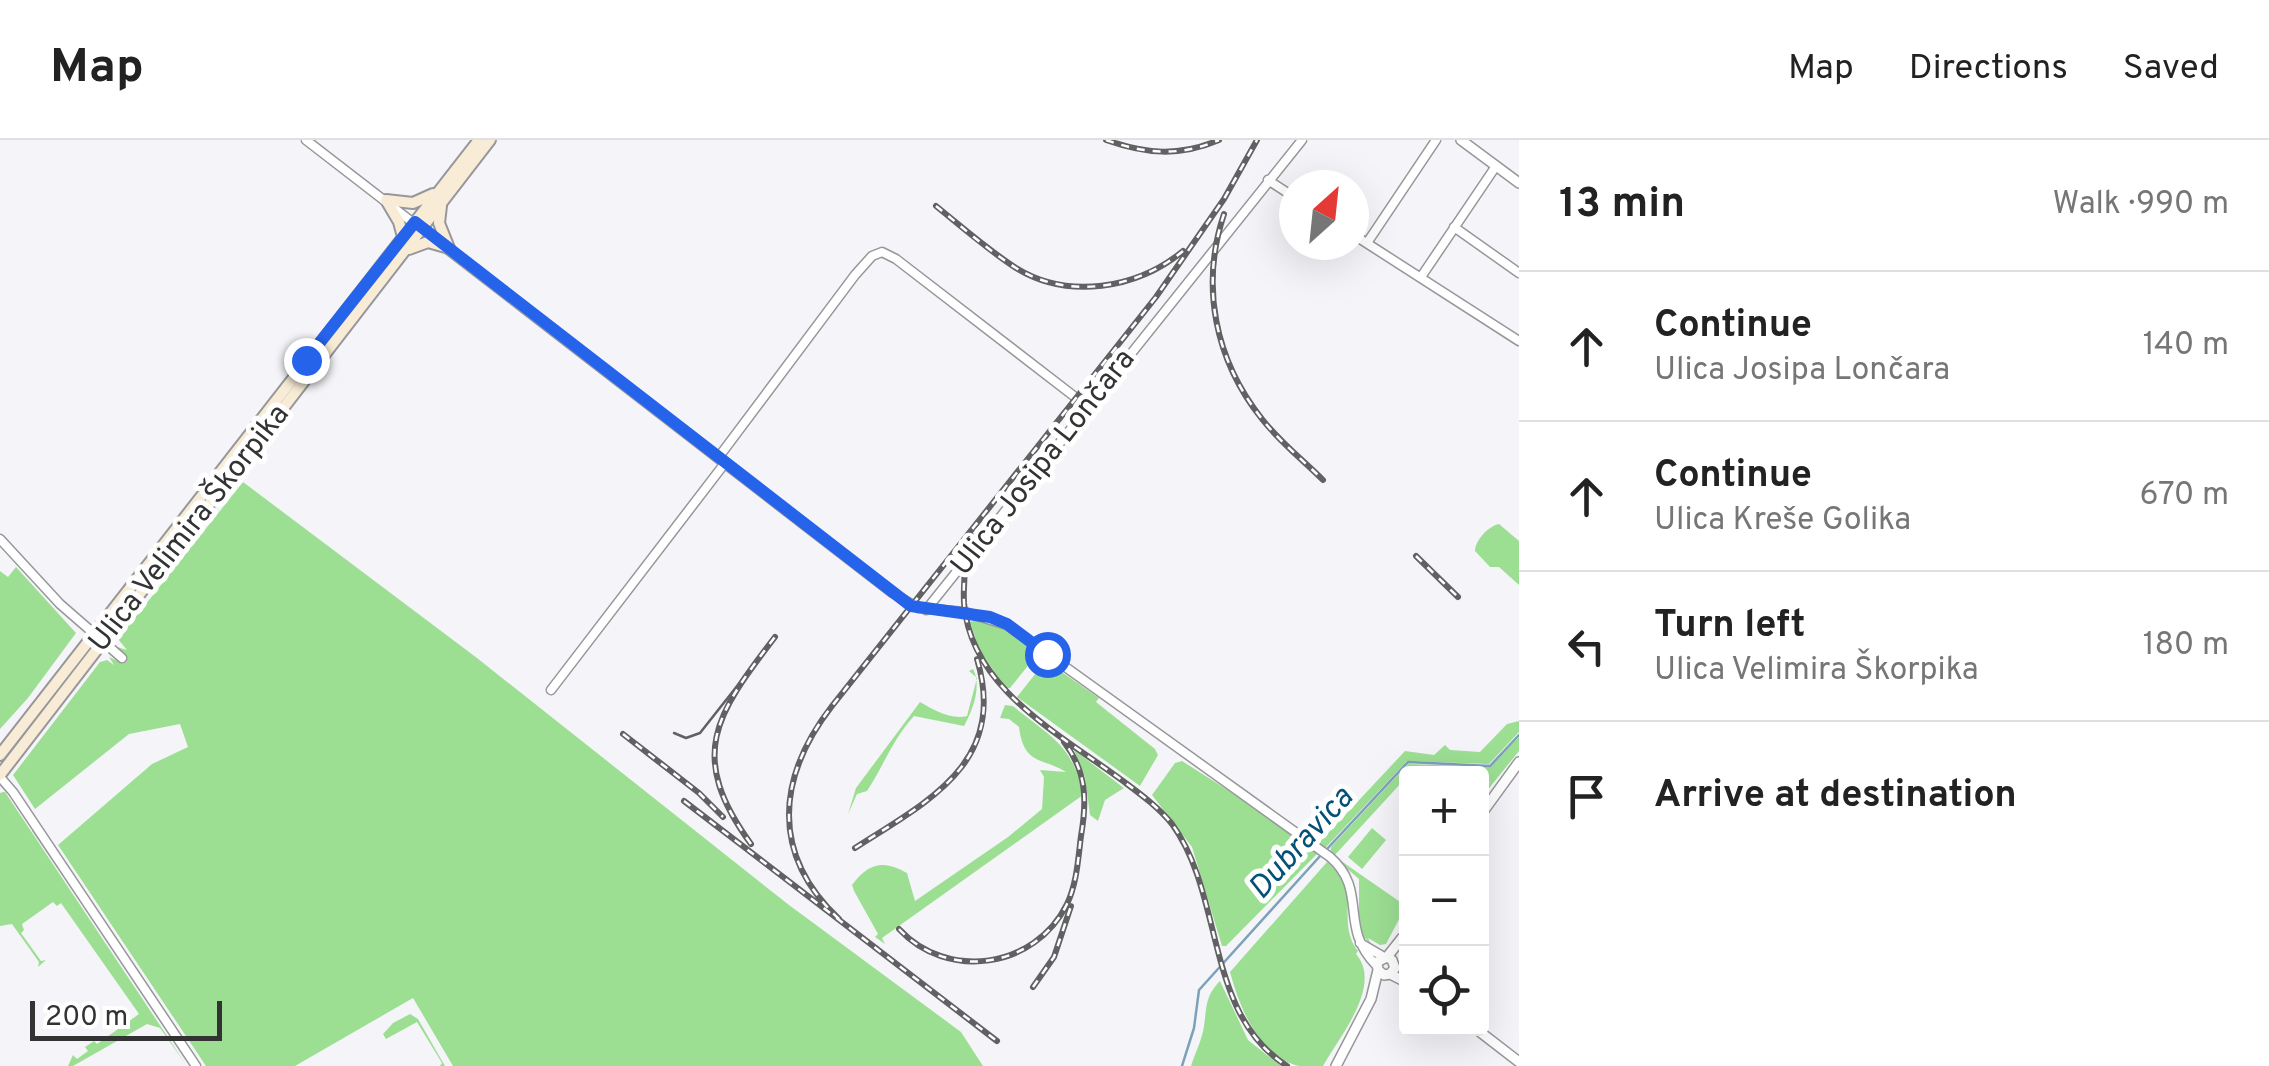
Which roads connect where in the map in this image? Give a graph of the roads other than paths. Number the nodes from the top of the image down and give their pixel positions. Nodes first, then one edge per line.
1 (306, 140) edge
2 (479, 140) edge
3 (490, 140) edge
4 (1302, 140) edge
5 (1436, 140) edge
6 (1461, 140) edge
7 (1496, 166) junction
8 (1268, 180) junction
9 (1519, 183) edge
10 (444, 186) junction
11 (1279, 187) edge
12 (386, 200) junction
13 (442, 201) junction
14 (419, 224) junction
15 (1454, 226) junction
16 (403, 237) junction
17 (1369, 240) edge
18 (1369, 244) edge
19 (449, 248) junction
20 (404, 252) junction
21 (1519, 273) edge
22 (1421, 277) junction
23 (1518, 339) edge
24 (1088, 407) junction
25 (722, 460) junction
26 (0, 539) edge
27 (926, 610) junction
28 (99, 638) junction
29 (122, 658) dead end
30 (550, 690) dead end
31 (0, 755) edge
32 (1519, 762) edge
33 (0, 776) edge
34 (1489, 803) edge
35 (1399, 942) edge
36 (1386, 966) junction
37 (1399, 974) edge
38 (1485, 1036) edge
39 (1519, 1062) edge
40 (196, 1066) edge
41 (1336, 1066) edge

1 - 12 street
2 - 10 main road, Ulica Velimira Škorpika
3 - 13 main road, Ulica Velimira Škorpika
4 - 8 street, Ulica Josipa Lončara
5 - 17 street
6 - 7 street
7 - 9 street
7 - 15 street
8 - 11 street
8 - 24 street, Ulica Josipa Lončara
10 - 12 main road
10 - 14 main road, Ulica Velimira Škorpika
12 - 14 street
12 - 16 main road
13 - 14 main road, Ulica Velimira Škorpika
13 - 19 main road
14 - 16 main road, Ulica Velimira Škorpika
14 - 19 street
14 - 20 main road, Ulica Velimira Škorpika
15 - 21 street
15 - 22 street
16 - 28 main road, Ulica Velimira Škorpika
18 - 22 street
19 - 20 main road
19 - 25 street
20 - 28 main road, Ulica Velimira Škorpika
22 - 23 street
24 - 25 street
24 - 27 street, Ulica Josipa Lončara
25 - 27 street
25 - 30 street
26 - 28 street
27 - 36 street, Ulica Josipa Lončara
28 - 29 street
28 - 31 main road, Ulica Velimira Škorpika
28 - 33 main road, Ulica Velimira Škorpika
32 - 34 street
33 - 40 street
35 - 36 street
36 - 37 street
36 - 41 street
38 - 39 street

